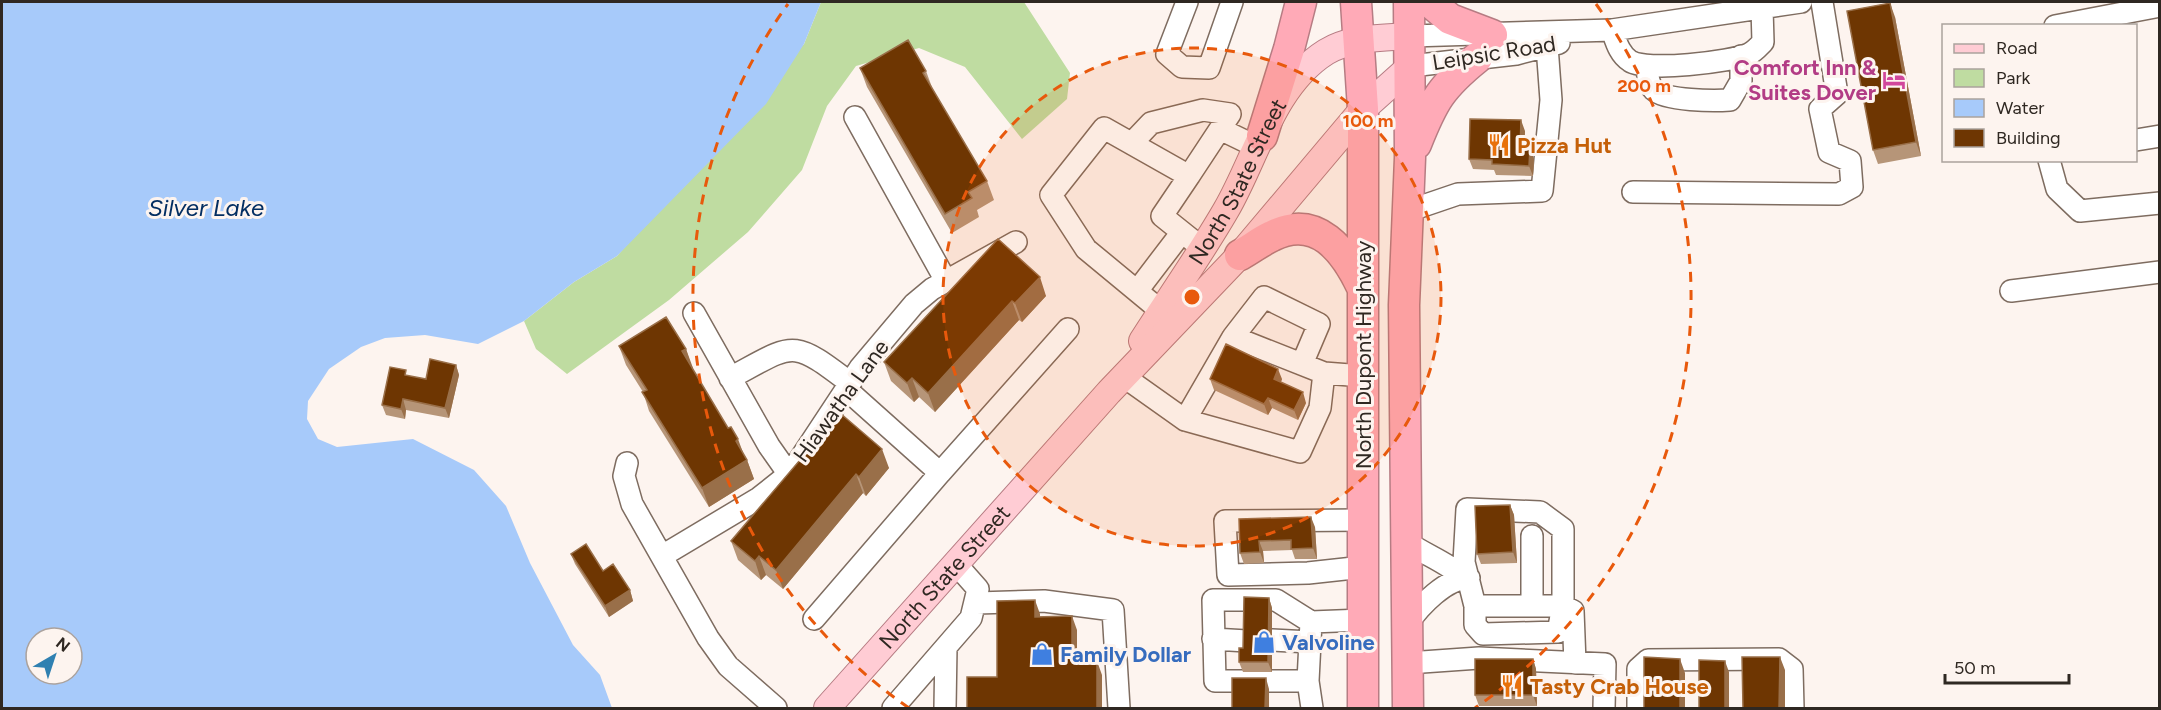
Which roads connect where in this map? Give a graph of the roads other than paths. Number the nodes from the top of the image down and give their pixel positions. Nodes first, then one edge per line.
1 (1187, 2) edge
2 (1232, 2) edge
3 (1301, 2) edge
4 (1356, 2) edge
5 (1409, 2) edge
6 (1430, 2) edge
7 (1794, 2) edge
8 (1822, 2) edge
9 (2160, 6) edge
10 (1762, 8) junction
11 (2066, 24) edge
12 (1612, 30) junction
13 (1410, 36) junction
14 (1358, 40) junction
15 (1547, 46) junction
16 (1484, 47) junction
17 (1741, 56) junction
18 (1411, 66) junction
19 (1647, 67) junction
20 (1363, 109) junction
21 (855, 117) dead end
22 (1220, 129) junction
23 (2160, 136) edge
24 (2137, 140) edge
25 (1259, 142) junction
26 (1132, 143) junction
27 (1410, 158) junction
28 (2050, 162) edge
29 (1189, 176) junction
30 (1633, 192) dead end
31 (1363, 203) junction
32 (2160, 203) edge
33 (1408, 211) junction
34 (1182, 232) junction
35 (1016, 242) dead end
36 (1202, 248) junction
37 (1240, 255) junction
38 (2160, 272) edge
39 (946, 281) junction
40 (1363, 290) junction
41 (1137, 291) junction
42 (2012, 291) dead end
43 (1404, 305) junction
44 (1161, 311) junction
45 (694, 313) dead end
46 (1068, 329) dead end
47 (1233, 337) junction
48 (1302, 364) junction
49 (1324, 373) junction
50 (1363, 376) junction
51 (730, 378) junction
52 (1116, 384) junction
53 (848, 386) junction
54 (1185, 420) junction
55 (627, 464) dead end
56 (788, 473) junction
57 (940, 473) junction
58 (1363, 520) junction
59 (1532, 536) dead end
60 (1407, 542) junction
61 (662, 556) junction
62 (955, 563) junction
63 (1363, 567) junction
64 (1466, 578) junction
65 (977, 603) junction
66 (1475, 606) junction
67 (1532, 606) junction
68 (1563, 606) junction
69 (814, 619) dead end
70 (1363, 620) junction
71 (1408, 623) junction
72 (1310, 632) junction
73 (1214, 639) junction
74 (1272, 640) dead end
75 (1247, 641) edge
76 (946, 647) junction
77 (1408, 663) junction
78 (1575, 663) junction
79 (1308, 681) junction
80 (776, 708) edge
81 (827, 708) edge
82 (893, 708) edge
83 (945, 708) edge
84 (1119, 708) edge
85 (1312, 708) edge
86 (1363, 708) edge
87 (1408, 708) edge
88 (1604, 708) edge
89 (1638, 708) edge
90 (1793, 708) edge

1 - 2 street
3 - 25 highway
4 - 14 highway, North Dupont Highway
5 - 13 highway, North Dupont Highway
6 - 16 highway
7 - 10 street, Leipsic Road
8 - 30 street
9 - 11 street
10 - 12 street, Leipsic Road
10 - 17 street
12 - 15 street, Leipsic Road
12 - 16 street, Leipsic Road
12 - 19 street
13 - 14 main road, North State Street
13 - 16 street, Leipsic Road
13 - 18 highway, North Dupont Highway
14 - 20 highway, North Dupont Highway
14 - 25 main road, North State Street
15 - 16 street, Leipsic Road
15 - 33 street
16 - 18 street, Leipsic Road
16 - 27 highway
17 - 19 street
17 - 19 street
18 - 20 main road, North State Street
18 - 27 highway, North Dupont Highway
20 - 31 highway, North Dupont Highway
20 - 37 main road, North State Street
21 - 39 street
22 - 25 street
22 - 26 street
22 - 29 street
23 - 24 street
25 - 36 main road, North State Street
26 - 29 street
26 - 41 street
27 - 33 highway, North Dupont Highway
28 - 32 street
29 - 34 street
31 - 40 highway, North Dupont Highway
31 - 43 highway
33 - 43 highway, North Dupont Highway
34 - 36 street
34 - 41 street
35 - 39 street, Hiawatha Lane
36 - 44 main road, North State Street
37 - 40 highway
37 - 52 main road, North State Street
38 - 42 street
39 - 53 street, Hiawatha Lane
40 - 50 highway, North Dupont Highway
41 - 44 street
43 - 60 highway, North Dupont Highway
44 - 52 main road, North State Street
45 - 51 street
46 - 57 street
47 - 48 street
47 - 48 street
47 - 54 street
48 - 49 street
49 - 50 street
49 - 54 street
50 - 58 highway, North Dupont Highway
51 - 53 street
51 - 56 street
52 - 54 street
52 - 62 main road, North State Street
53 - 56 street, Hiawatha Lane
53 - 57 street
55 - 61 street
56 - 61 street, Hiawatha Lane
57 - 69 street
58 - 63 highway, North Dupont Highway
58 - 63 street
59 - 67 street
60 - 64 street
60 - 71 highway, North Dupont Highway
61 - 80 street
62 - 65 street
62 - 81 main road, North State Street
63 - 70 highway, North Dupont Highway
64 - 66 street
64 - 68 street
64 - 71 street
65 - 76 street
65 - 84 street
66 - 67 street
66 - 68 street
67 - 68 street
68 - 78 street
70 - 72 street
70 - 86 highway, North Dupont Highway
71 - 77 highway, North Dupont Highway
72 - 73 street
72 - 74 street
72 - 79 street
73 - 75 street
73 - 79 street
76 - 82 street
76 - 83 street
77 - 78 street
77 - 87 highway, North Dupont Highway
78 - 88 street
79 - 85 street
89 - 90 street

